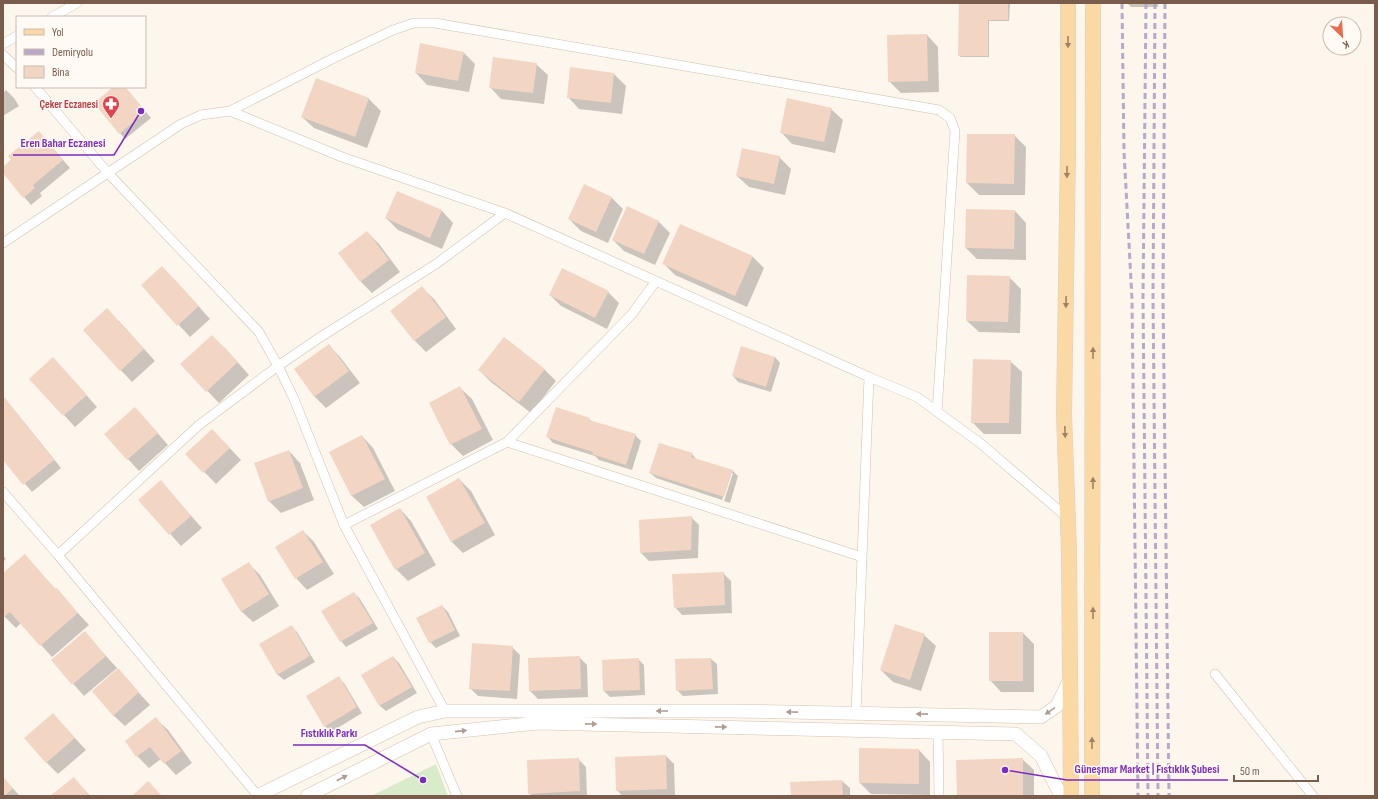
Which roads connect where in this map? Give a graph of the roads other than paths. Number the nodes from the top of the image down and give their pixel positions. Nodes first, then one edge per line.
1 (77, 3) edge
2 (1068, 3) edge
3 (1093, 3) edge
4 (54, 16) edge
5 (16, 37) edge
6 (3, 44) edge
7 (3, 55) edge
8 (16, 67) edge
9 (36, 88) edge
10 (230, 111) junction
11 (108, 173) junction
12 (506, 213) junction
13 (3, 243) edge
14 (656, 281) junction
15 (278, 366) junction
16 (869, 377) junction
17 (937, 412) junction
18 (506, 442) junction
19 (3, 492) edge
20 (1068, 518) junction
21 (344, 525) junction
22 (58, 555) junction
23 (862, 557) junction
24 (1215, 674) dead end
25 (1070, 679) junction
26 (445, 711) junction
27 (856, 713) junction
28 (938, 732) junction
29 (431, 734) junction
30 (258, 796) edge
31 (308, 796) edge
32 (457, 796) edge
33 (939, 796) edge
34 (1061, 796) edge
35 (1071, 796) edge
36 (1092, 796) edge
37 (1312, 796) edge

1 - 4 street
2 -> 20 main road
36 -> 3 main road
5 - 6 street
7 - 8 street
9 - 11 street
10 - 11 street
10 - 12 street
10 - 17 street
11 - 13 street
11 - 15 street
12 - 14 street
12 - 15 street
14 - 16 street
14 - 18 street
15 - 21 street
15 - 22 street
16 - 17 street
16 - 23 street
17 - 20 street
18 - 21 street
18 - 23 street
19 - 22 street
20 - 25 main road
21 - 26 street
22 - 30 street
23 - 27 street
24 - 37 street
25 -> 27 street
25 - 35 main road
27 -> 26 street
26 - 30 street
29 -> 28 street
28 - 33 street
28 - 34 street
31 -> 29 street
29 - 32 street

